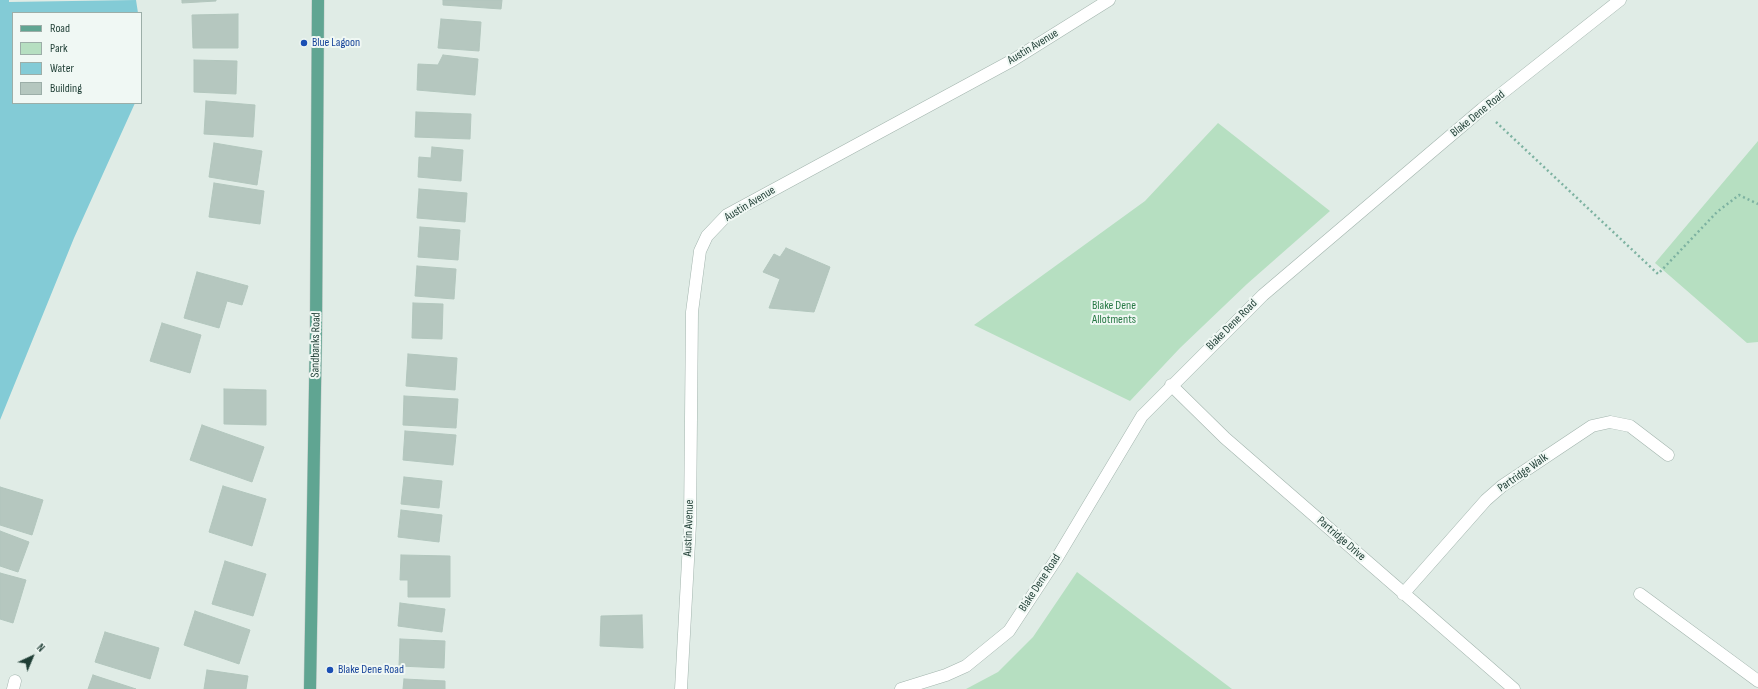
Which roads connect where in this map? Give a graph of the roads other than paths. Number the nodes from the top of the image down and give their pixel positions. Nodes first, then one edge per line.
1 (318, 0) edge
2 (1109, 0) edge
3 (1620, 0) edge
4 (1171, 385) junction
5 (1668, 454) dead end
6 (1403, 594) junction
7 (1640, 594) dead end
8 (1758, 681) edge
9 (310, 689) edge
10 (681, 689) edge
11 (901, 689) edge
12 (1514, 689) edge

1 - 9 main road, Sandbanks Road
2 - 10 street, Austin Avenue
3 - 4 street, Blake Dene Road
4 - 6 street, Partridge Drive
4 - 11 street, Blake Dene Road
5 - 6 street, Partridge Walk
6 - 12 street, Partridge Drive
7 - 8 street

